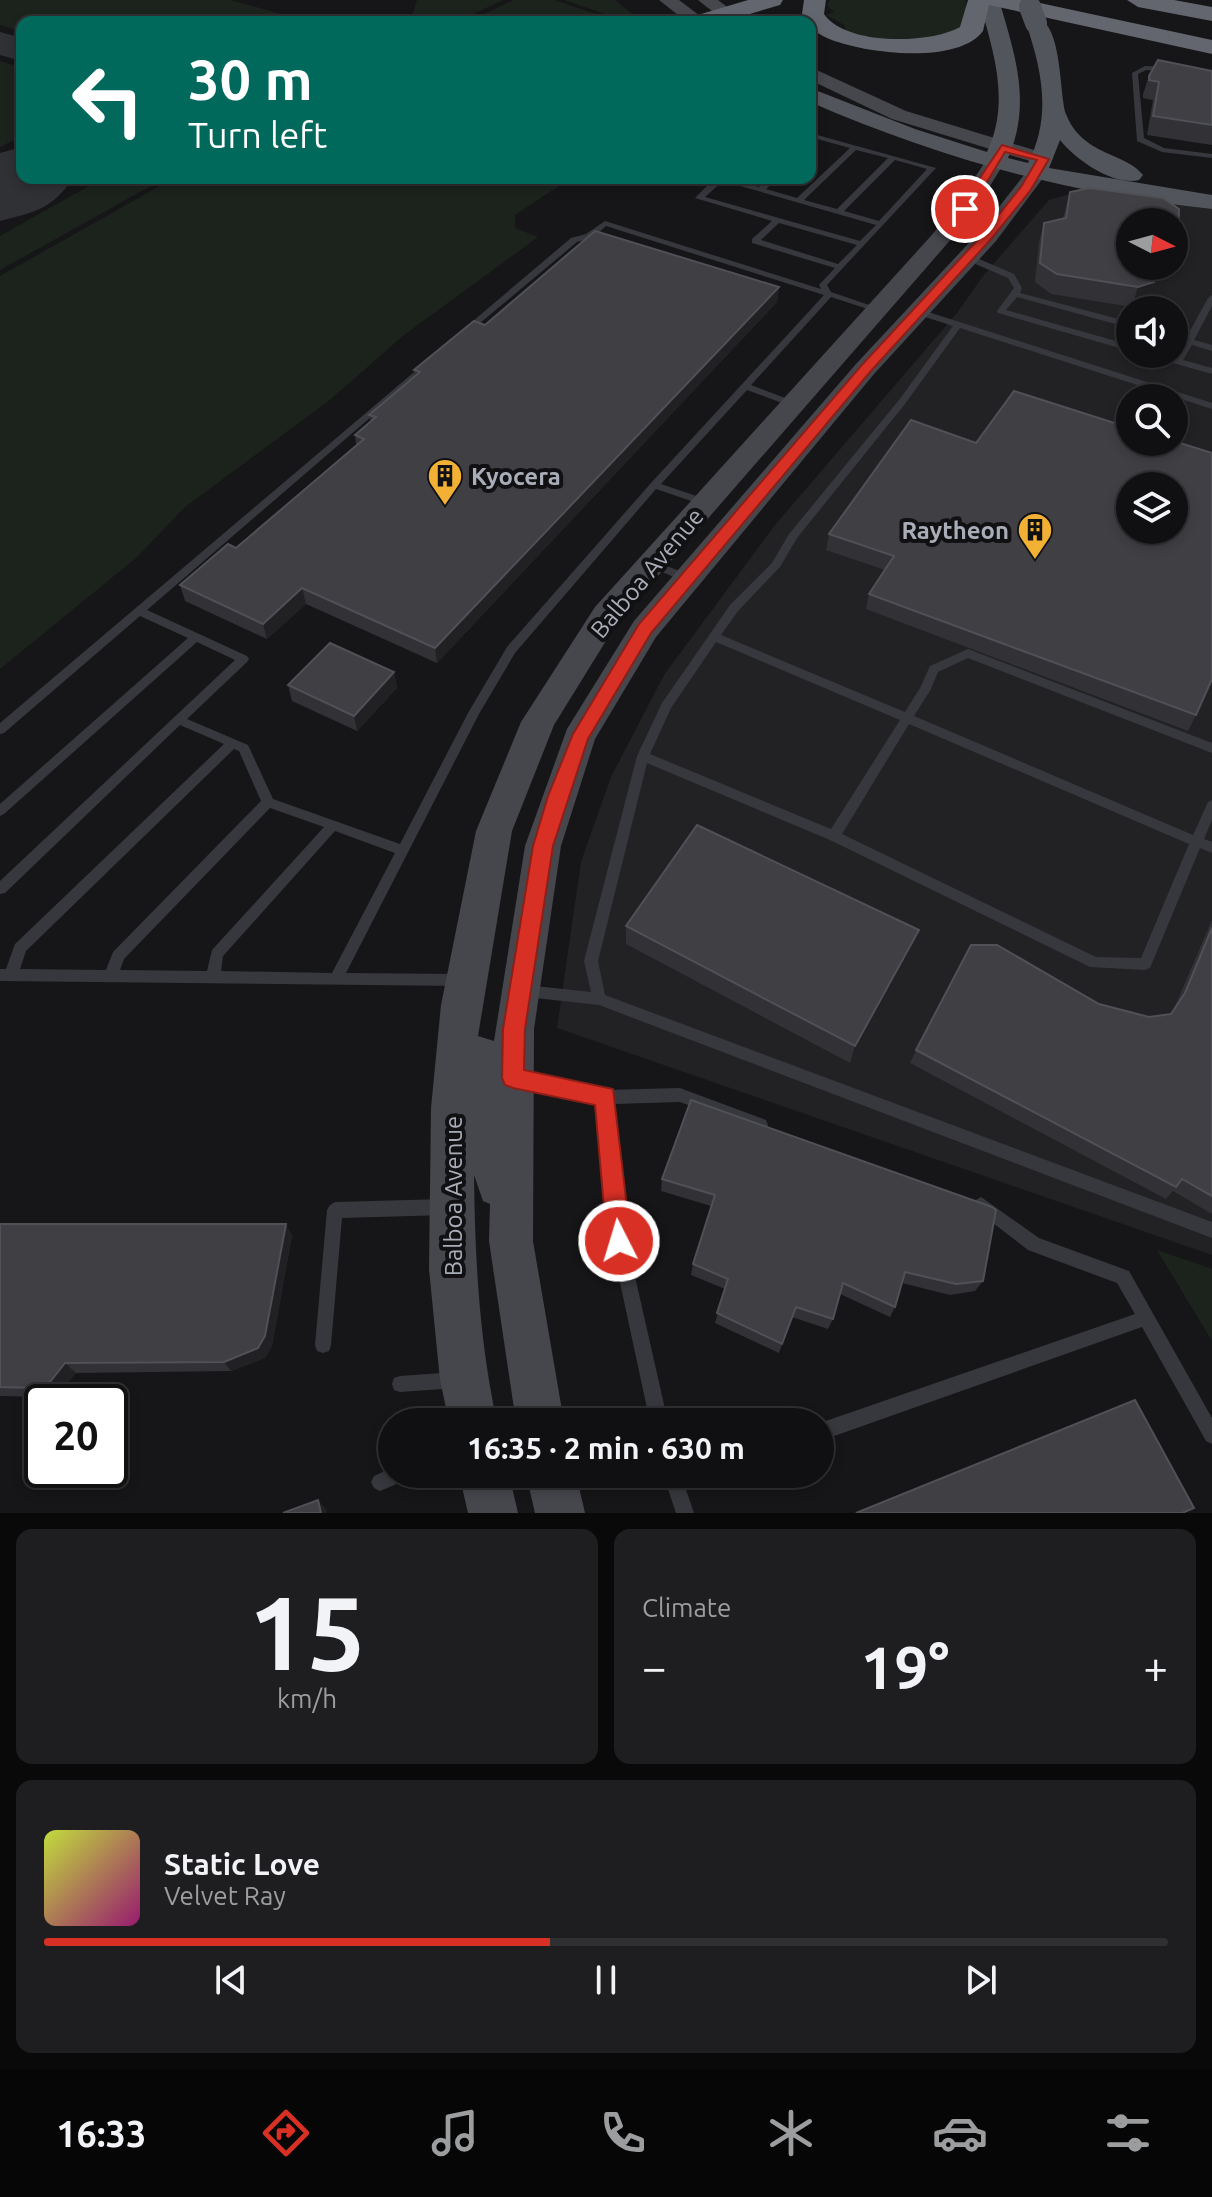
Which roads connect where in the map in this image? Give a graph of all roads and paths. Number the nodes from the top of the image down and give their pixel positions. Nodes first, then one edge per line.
1 (668, 0) edge
2 (794, 0) edge
3 (1028, 0) edge
4 (1058, 0) edge
5 (1138, 0) edge
6 (986, 5) edge
7 (703, 11) edge
8 (744, 14) edge
9 (1212, 14) edge
10 (816, 19) edge
11 (1212, 32) edge
12 (1212, 46) edge
13 (1186, 72) edge
14 (816, 76) edge
15 (816, 97) edge
16 (1057, 117) junction
17 (816, 136) edge
18 (855, 147) junction
19 (998, 156) junction
20 (1212, 156) edge
21 (893, 158) junction
22 (1039, 166) junction
23 (1131, 175) junction
24 (714, 184) edge
25 (740, 184) edge
26 (767, 184) edge
27 (816, 184) edge
28 (816, 184) edge
29 (1212, 184) edge
30 (760, 190) junction
31 (798, 201) junction
32 (1212, 202) edge
33 (839, 212) junction
34 (778, 220) junction
35 (881, 224) junction
36 (862, 244) junction
37 (928, 253) junction
38 (969, 258) junction
39 (840, 267) junction
40 (1015, 294) junction
41 (829, 295) junction
42 (1212, 298) edge
43 (877, 309) junction
44 (916, 311) junction
45 (1116, 321) edge
46 (958, 325) junction
47 (1190, 342) junction
48 (451, 344) edge
49 (1116, 344) edge
50 (1188, 345) edge
51 (1212, 348) edge
52 (439, 353) edge
53 (1188, 365) edge
54 (1212, 371) edge
55 (745, 386) junction
56 (793, 404) junction
57 (1212, 406) edge
58 (654, 485) junction
59 (707, 503) junction
60 (652, 564) junction
61 (688, 579) junction
62 (140, 611) junction
63 (196, 637) junction
64 (716, 637) junction
65 (908, 717) junction
66 (179, 720) junction
67 (0, 730) edge
68 (233, 743) junction
69 (1212, 748) edge
70 (643, 756) junction
71 (268, 802) junction
72 (1212, 805) edge
73 (0, 811) edge
74 (333, 825) junction
75 (834, 836) junction
76 (1197, 841) junction
77 (1212, 848) edge
78 (402, 850) junction
79 (0, 889) edge
80 (5, 975) edge
81 (111, 976) junction
82 (213, 977) junction
83 (336, 979) junction
84 (521, 990) junction
85 (464, 993) junction
86 (599, 999) junction
87 (531, 1082) junction
88 (606, 1097) junction
89 (783, 1133) edge
90 (959, 1197) edge
91 (450, 1207) junction
92 (1212, 1230) edge
93 (511, 1241) junction
94 (1146, 1318) junction
95 (323, 1345) dead end
96 (464, 1380) junction
97 (400, 1384) dead end
98 (470, 1408) edge
99 (538, 1408) edge
100 (656, 1408) edge
101 (834, 1427) edge
102 (1212, 1435) edge
103 (487, 1488) edge
104 (554, 1488) edge
105 (677, 1488) edge
106 (493, 1513) edge
107 (560, 1513) edge
108 (685, 1513) edge

1 - 7 main road
2 - 8 highway
3 - 16 main road, Balboa Avenue, bridge
4 - 11 highway
5 - 9 highway
6 - 10 highway
6 - 12 highway
6 - 19 main road, Balboa Avenue
7 - 8 highway
13 - 20 lane
14 - 19 main road
15 - 19 main road
16 - 22 main road, Balboa Avenue
16 - 23 main road
17 - 18 lane
18 - 21 lane
18 - 27 lane
19 - 22 main road
19 - 37 main road, Balboa Avenue
21 - 33 lane
21 - 35 lane
22 - 23 main road
22 - 32 main road
22 - 38 main road, Balboa Avenue
23 - 29 main road
24 - 34 lane
25 - 30 lane
26 - 30 lane
28 - 31 lane
30 - 31 lane
31 - 33 lane
33 - 35 lane
34 - 36 lane
34 - 39 lane
35 - 36 lane
36 - 39 lane
37 - 43 main road, Balboa Avenue
37 - 44 main road
38 - 40 lane
38 - 44 main road, Balboa Avenue
39 - 41 lane
40 - 45 lane
40 - 49 lane
41 - 43 lane
41 - 48 lane
41 - 55 lane
42 - 47 lane
43 - 56 main road, Balboa Avenue
44 - 46 lane
44 - 61 main road, Balboa Avenue
46 - 57 lane
46 - 64 lane
47 - 50 lane
47 - 51 lane
52 - 62 lane
53 - 54 lane
55 - 56 lane
55 - 58 lane
56 - 59 main road, Balboa Avenue
58 - 59 lane
58 - 78 lane
59 - 60 main road, Balboa Avenue
60 - 61 lane
60 - 85 main road, Balboa Avenue
61 - 84 main road, Balboa Avenue
62 - 63 lane
62 - 67 lane
63 - 66 lane
63 - 73 lane
64 - 65 lane
64 - 70 lane
65 - 69 lane
65 - 75 lane
65 - 76 lane
66 - 68 lane
66 - 79 lane
68 - 71 lane
68 - 80 lane
70 - 75 lane
70 - 86 lane
71 - 74 lane
71 - 81 lane
72 - 76 lane
74 - 78 lane
74 - 82 lane
75 - 76 lane
76 - 77 lane
78 - 83 lane
80 - 81 lane
81 - 82 lane
82 - 83 lane
83 - 85 lane
84 - 86 lane
84 - 87 main road, Balboa Avenue
85 - 91 main road, Balboa Avenue
85 - 93 main road
86 - 92 lane
87 - 88 lane
87 - 93 main road, Balboa Avenue
88 - 89 lane
88 - 100 lane
90 - 94 lane
91 - 95 lane
91 - 96 main road, Balboa Avenue
93 - 99 main road, Balboa Avenue
94 - 101 lane
94 - 102 lane
96 - 97 lane
96 - 98 main road, Balboa Avenue
103 - 106 main road
104 - 107 main road
105 - 108 lane

